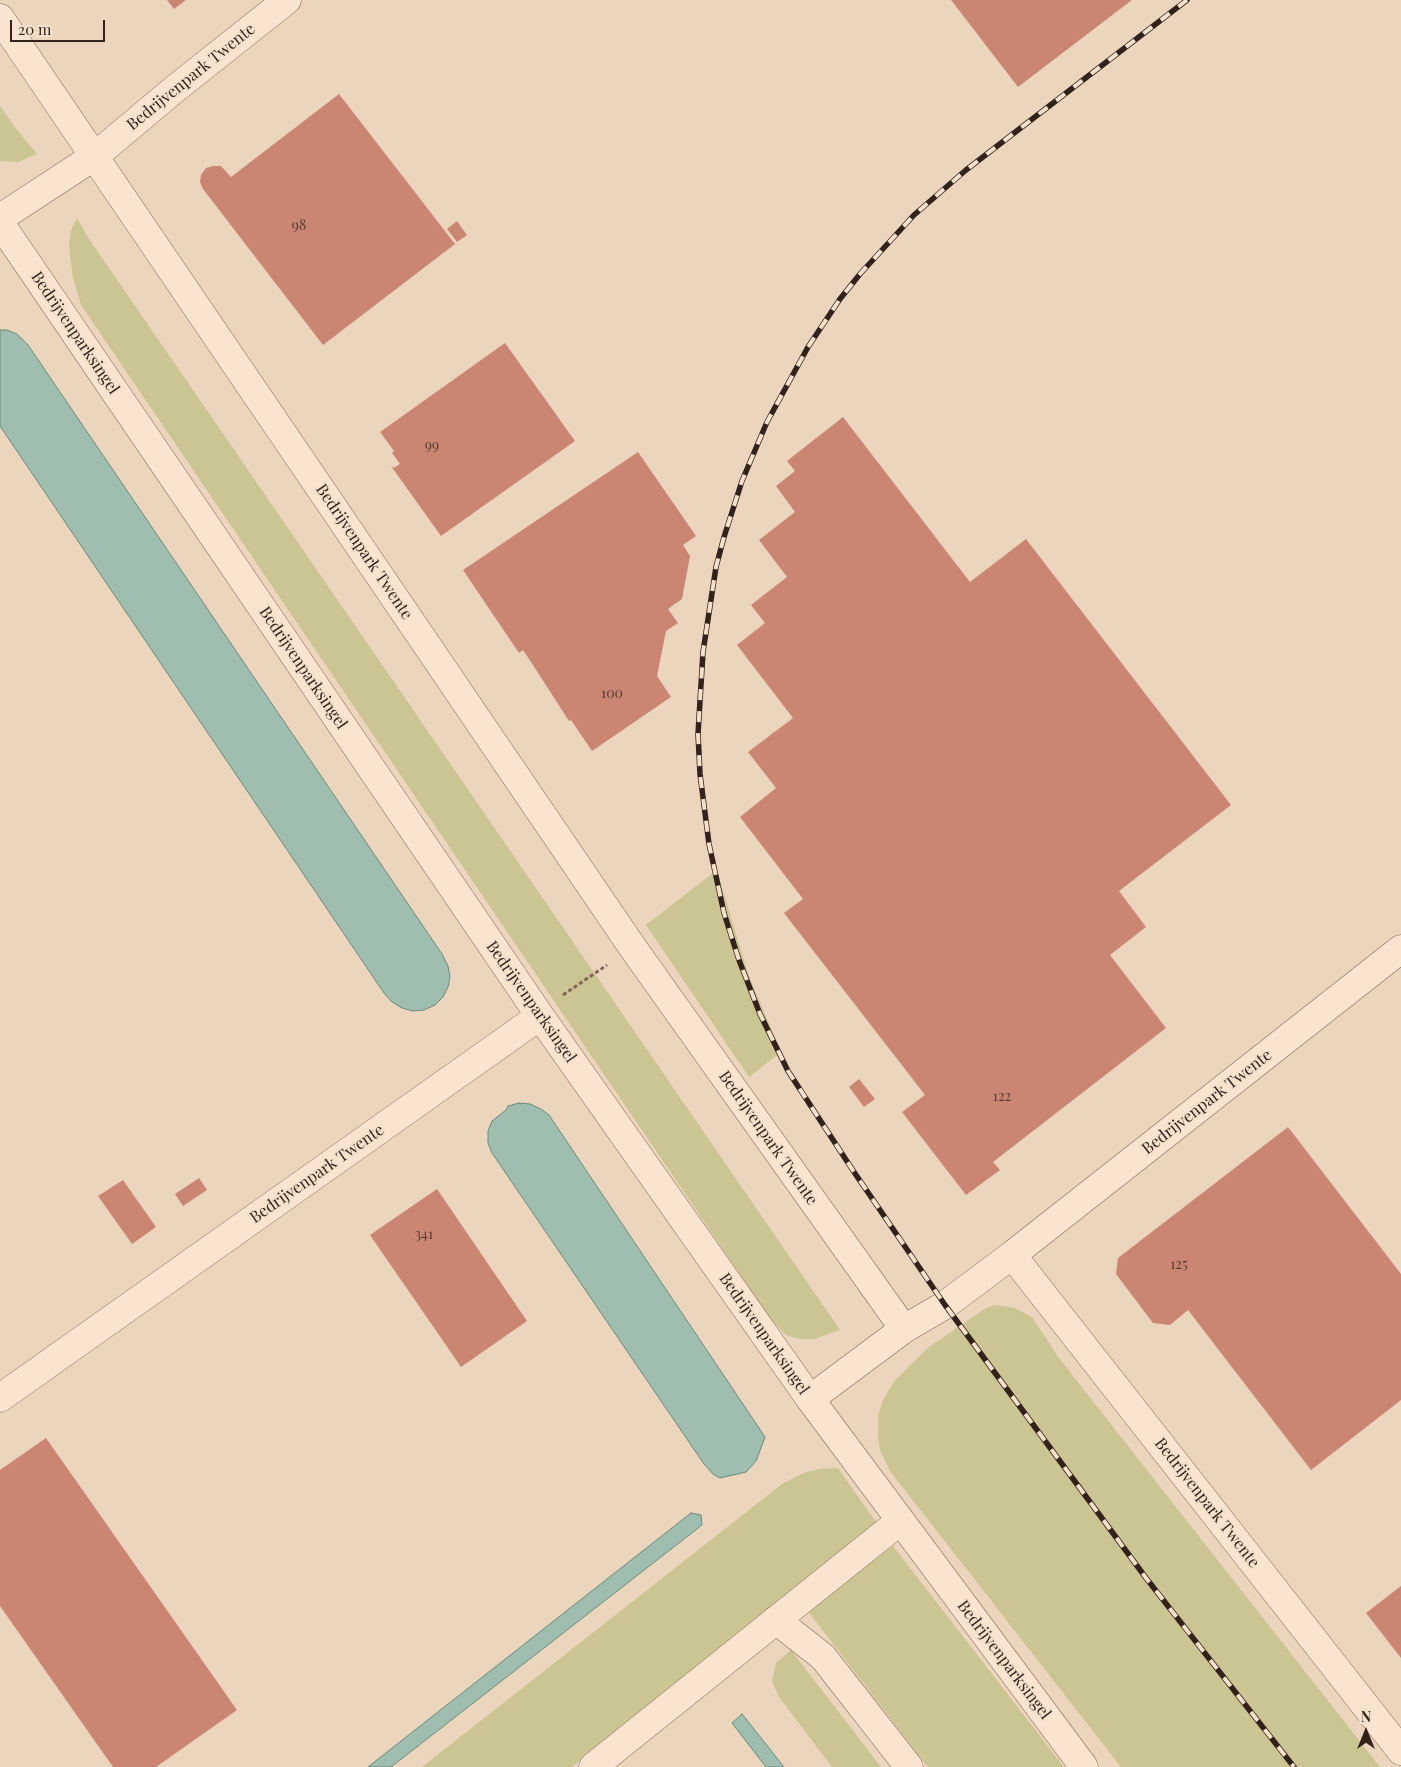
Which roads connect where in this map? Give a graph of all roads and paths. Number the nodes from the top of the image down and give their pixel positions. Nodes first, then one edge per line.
1 (287, 0) edge
2 (0, 18) edge
3 (94, 156) junction
4 (0, 218) edge
5 (0, 223) edge
6 (632, 948) junction
7 (1401, 949) edge
8 (540, 1016) junction
9 (1012, 1255) junction
10 (904, 1329) junction
11 (0, 1398) edge
12 (810, 1399) junction
13 (900, 1521) junction
14 (776, 1620) junction
15 (1401, 1751) edge
16 (593, 1767) edge
17 (909, 1767) edge
18 (1084, 1767) edge

1 - 3 street, Bedrijvenpark Twente
2 - 3 street, Bedrijvenpark Twente
3 - 4 street, Bedrijvenpark Twente
3 - 6 street, Bedrijvenpark Twente
5 - 8 street, Bedrijvenparksingel
6 - 8 path
6 - 10 street, Bedrijvenpark Twente
7 - 9 street, Bedrijvenpark Twente
8 - 11 street, Bedrijvenpark Twente
8 - 12 street, Bedrijvenparksingel
9 - 10 street, Bedrijvenpark Twente
9 - 15 street, Bedrijvenpark Twente
10 - 12 street, Bedrijvenpark Twente
12 - 13 street, Bedrijvenparksingel
13 - 14 street
13 - 18 street, Bedrijvenparksingel
14 - 16 street
14 - 17 street

